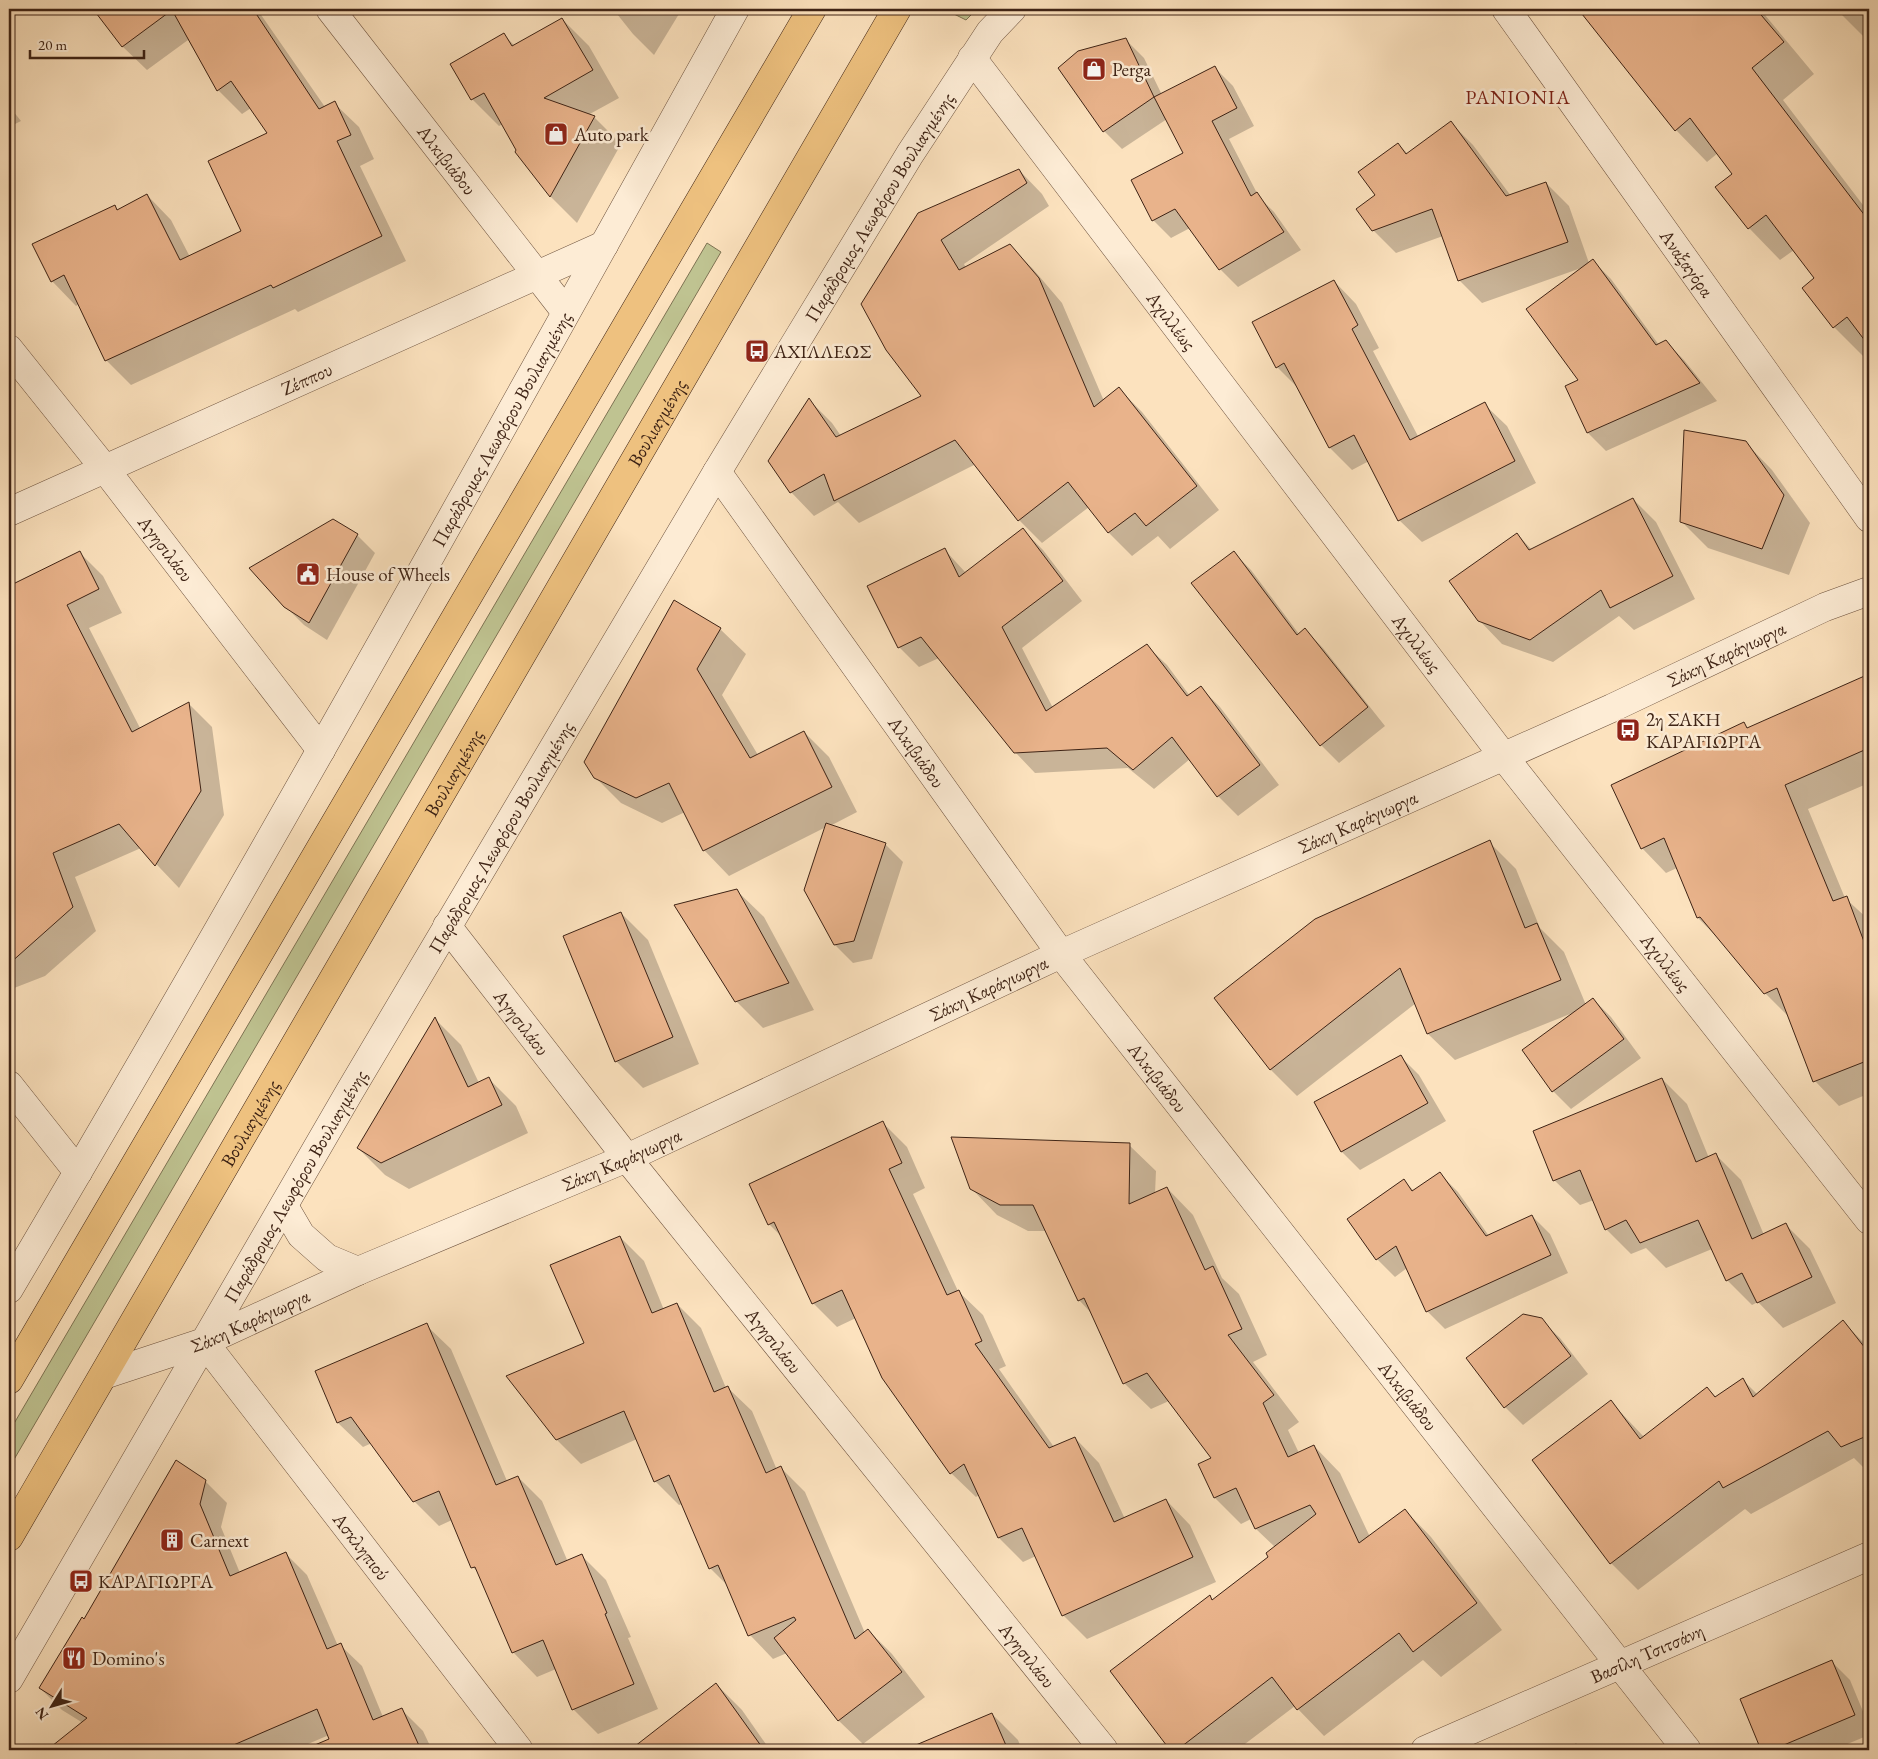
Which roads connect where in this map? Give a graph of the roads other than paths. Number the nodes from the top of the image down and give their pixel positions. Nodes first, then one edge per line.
1 (330, 9) edge
2 (735, 9) edge
3 (812, 9) edge
4 (897, 9) edge
5 (1012, 9) edge
6 (1506, 9) edge
7 (972, 58) junction
8 (604, 245) junction
9 (537, 275) junction
10 (566, 311) junction
11 (9, 349) edge
12 (104, 469) junction
13 (717, 472) junction
14 (9, 512) edge
15 (1869, 518) edge
16 (1869, 591) edge
17 (321, 750) junction
18 (1504, 757) junction
19 (447, 926) junction
20 (1061, 954) junction
21 (9, 1084) edge
22 (627, 1158) junction
23 (78, 1172) junction
24 (284, 1206) junction
25 (1869, 1220) edge
26 (358, 1271) junction
27 (9, 1288) edge
28 (204, 1342) junction
29 (104, 1375) junction
30 (9, 1380) edge
31 (9, 1537) edge
32 (1869, 1556) edge
33 (1620, 1665) junction
34 (9, 1679) edge
35 (519, 1750) edge
36 (1104, 1750) edge
37 (1425, 1750) edge
38 (1687, 1750) edge

1 - 9 street, Αλκιβιάδου
2 - 8 street, Παράδρομος Λεωφόρου Βουλιαγμένης
3 - 30 main road
4 - 29 main road, Βουλιαγμένης
5 - 7 street, Παράδρομος Λεωφόρου Βουλιαγμένης
6 - 15 street, Αναξαγόρα
7 - 13 street, Παράδρομος Λεωφόρου Βουλιαγμένης
7 - 18 street, Αχιλλέως
8 - 9 street, Ζέππου
8 - 10 street, Παράδρομος Λεωφόρου Βουλιαγμένης
9 - 10 street, Αλκιβιάδου
9 - 12 street, Ζέππου
10 - 17 street, Παράδρομος Λεωφόρου Βουλιαγμένης
11 - 12 street, Αγησιλάου
12 - 14 street, Ζέππου
12 - 17 street, Αγησιλάου
13 - 19 street, Παράδρομος Λεωφόρου Βουλιαγμένης
13 - 20 street, Αλκιβιάδου
16 - 18 street, Σάκη Καράγιωργα
17 - 23 street, Παράδρομος Λεωφόρου Βουλιαγμένης
18 - 20 street, Σάκη Καράγιωργα
18 - 25 street, Αχιλλέως
19 - 22 street, Αγησιλάου
19 - 24 street, Παράδρομος Λεωφόρου Βουλιαγμένης
20 - 22 street, Σάκη Καράγιωργα
20 - 33 street, Αλκιβιάδου
21 - 23 street
22 - 26 street, Σάκη Καράγιωργα
22 - 36 street, Αγησιλάου
23 - 27 street, Παράδρομος Λεωφόρου Βουλιαγμένης
24 - 26 street
24 - 28 street, Παράδρομος Λεωφόρου Βουλιαγμένης
26 - 28 street, Σάκη Καράγιωργα
28 - 29 street, Σάκη Καράγιωργα
28 - 34 street, Παράδρομος Λεωφόρου Βουλιαγμένης
28 - 35 street, Ασκληπιού
29 - 31 main road, Βουλιαγμένης
32 - 33 street, Βασίλη Τσιτσάνη
33 - 37 street, Βασίλη Τσιτσάνη
33 - 38 street, Αλκιβιάδου

